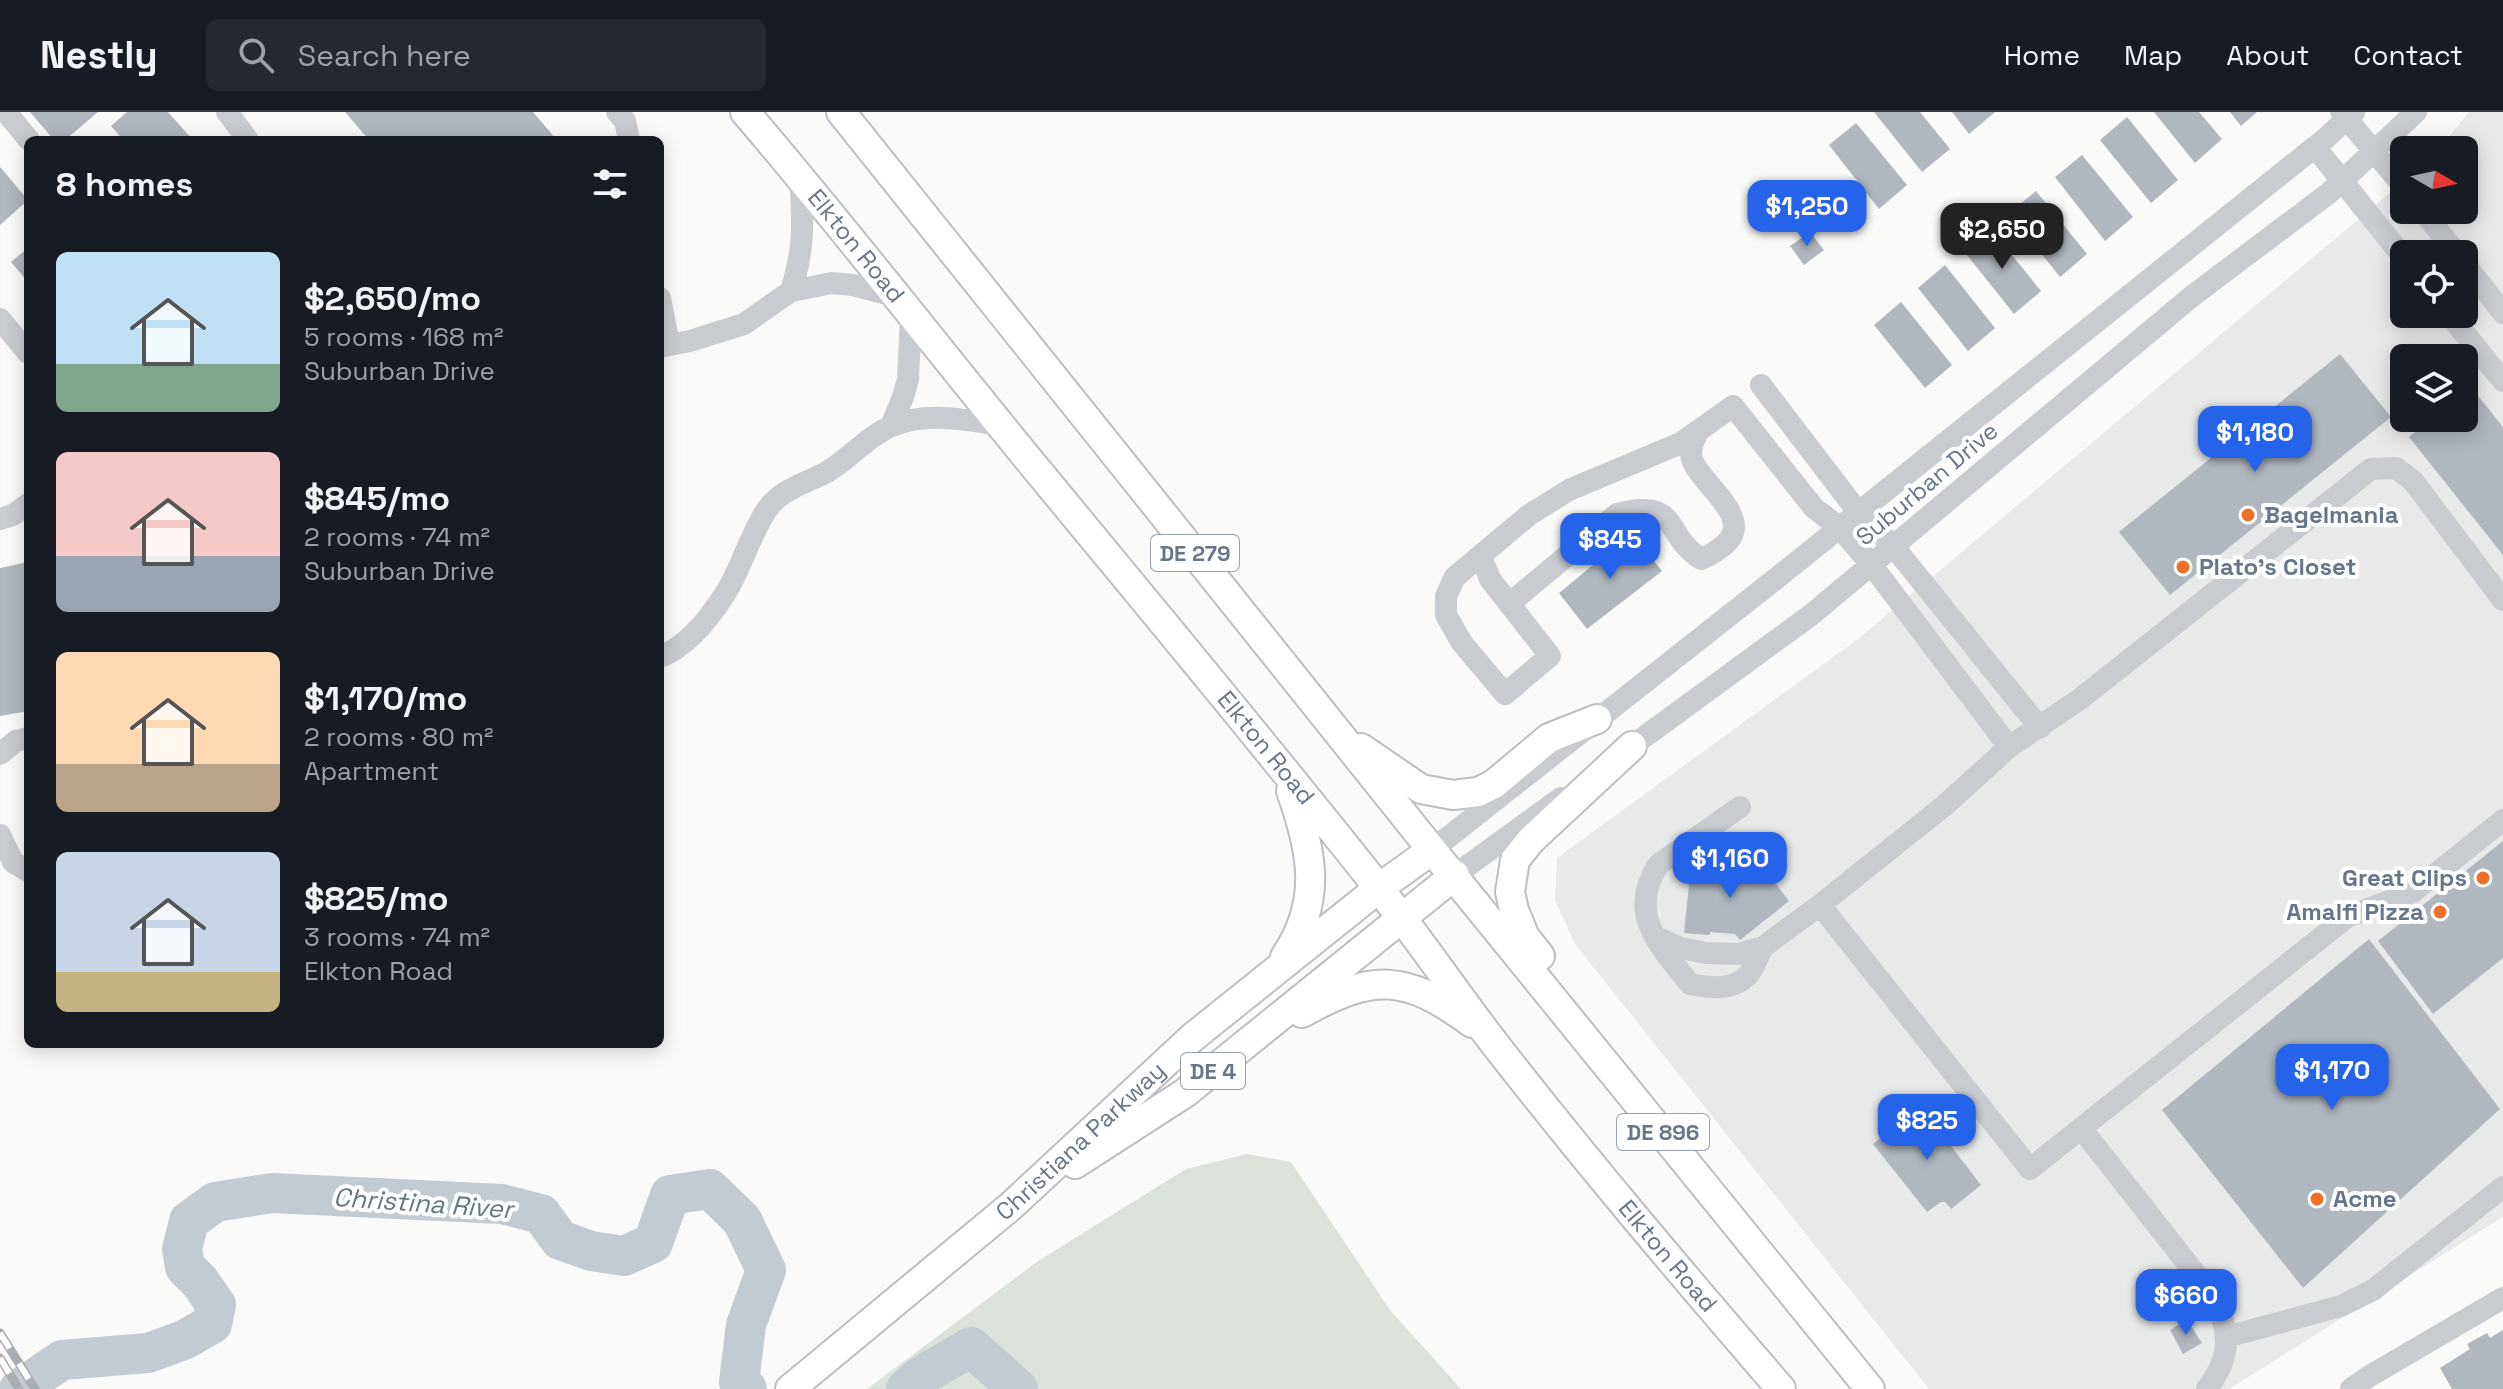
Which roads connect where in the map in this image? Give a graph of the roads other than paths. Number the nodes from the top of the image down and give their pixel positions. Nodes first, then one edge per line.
1 (6, 112) edge
2 (227, 112) edge
3 (617, 112) edge
4 (745, 112) edge
5 (841, 112) edge
6 (2416, 112) edge
7 (2347, 114) edge
8 (26, 136) edge
9 (245, 136) edge
10 (628, 136) edge
11 (2315, 147) junction
12 (2375, 151) junction
13 (2390, 170) edge
14 (800, 176) junction
15 (2342, 181) junction
16 (2433, 224) edge
17 (2446, 240) edge
18 (2390, 241) edge
19 (2478, 281) edge
20 (791, 291) junction
21 (903, 306) junction
22 (2503, 313) edge
23 (0, 319) edge
24 (2460, 328) edge
25 (665, 346) edge
26 (24, 348) edge
27 (2503, 381) edge
28 (1761, 385) dead end
29 (1001, 425) junction
30 (891, 426) junction
31 (1698, 432) junction
32 (24, 507) edge
33 (1858, 512) junction
34 (0, 519) edge
35 (1839, 527) junction
36 (1894, 547) junction
37 (1481, 557) junction
38 (1871, 564) junction
39 (2503, 600) edge
40 (1509, 604) junction
41 (664, 654) edge
42 (1597, 719) junction
43 (2040, 728) junction
44 (1340, 734) junction
45 (24, 739) edge
46 (1632, 746) junction
47 (2009, 747) junction
48 (0, 754) edge
49 (1282, 767) junction
50 (1740, 807) dead end
51 (2503, 820) edge
52 (0, 835) edge
53 (1432, 850) junction
54 (24, 869) edge
55 (1455, 875) junction
56 (1379, 888) junction
57 (1820, 905) junction
58 (1401, 917) junction
59 (1656, 937) junction
60 (1763, 947) junction
61 (1275, 971) junction
62 (1490, 1037) junction
63 (1242, 1047) junction
64 (1647, 1113) junction
65 (2081, 1128) junction
66 (2503, 1187) edge
67 (1011, 1206) junction
68 (2503, 1298) edge
69 (2226, 1337) junction
70 (790, 1389) edge
71 (1781, 1389) edge
72 (1870, 1389) edge
73 (2207, 1389) edge
74 (2351, 1389) edge

1 - 8 street
2 - 9 street
3 - 10 street
4 - 14 main road, Elkton Road / DE 279
5 - 44 main road, DE 279
6 - 12 street, Suburban Drive
7 - 11 street, Suburban Drive
7 - 12 street
11 - 15 street
11 - 33 street, Suburban Drive
12 - 13 street
12 - 15 street, Suburban Drive
14 - 20 street
14 - 21 main road, Elkton Road / DE 279
15 - 18 street
15 - 36 street, Suburban Drive
16 - 17 street
19 - 22 street
20 - 21 street
20 - 25 street
21 - 29 main road, Elkton Road / DE 279
21 - 30 street
23 - 26 street
24 - 27 street
28 - 33 street
29 - 30 street
29 - 49 main road, Elkton Road / DE 279
30 - 41 street
31 - 35 street
31 - 37 street
31 - 40 street
32 - 34 street
33 - 35 street, Suburban Drive
33 - 36 street
35 - 38 street
35 - 42 street, Suburban Drive
36 - 38 street, Suburban Drive
36 - 43 street
37 - 40 street
37 - 40 street
38 - 46 street, Suburban Drive
38 - 47 street
39 - 43 street
42 - 44 main road
42 - 53 street, Suburban Drive
43 - 47 street
44 - 53 main road, DE 279
45 - 48 street
46 - 55 street, Suburban Drive
46 - 64 main road
47 - 57 street
49 - 56 main road, Elkton Road / DE 279
49 - 61 main road
50 - 59 street
51 - 65 street
52 - 54 street
53 - 55 main road, DE 896
53 - 56 main road, Christiana Parkway / DE 4
55 - 58 main road, Christiana Parkway / DE 4
55 - 64 main road, DE 896
56 - 58 main road, Elkton Road / DE 279
56 - 61 main road, Christiana Parkway / DE 4
57 - 60 street
57 - 65 street
58 - 62 main road, Elkton Road / DE 896
58 - 63 main road, Christiana Parkway / DE 4
59 - 60 street
59 - 60 street
61 - 67 main road, Christiana Parkway / DE 4
62 - 63 main road
62 - 71 main road, Elkton Road / DE 896
63 - 67 main road, Christiana Parkway / DE 4
64 - 72 main road, DE 896
65 - 69 street
66 - 69 street
67 - 70 main road, DE 4
68 - 74 street
69 - 73 street

